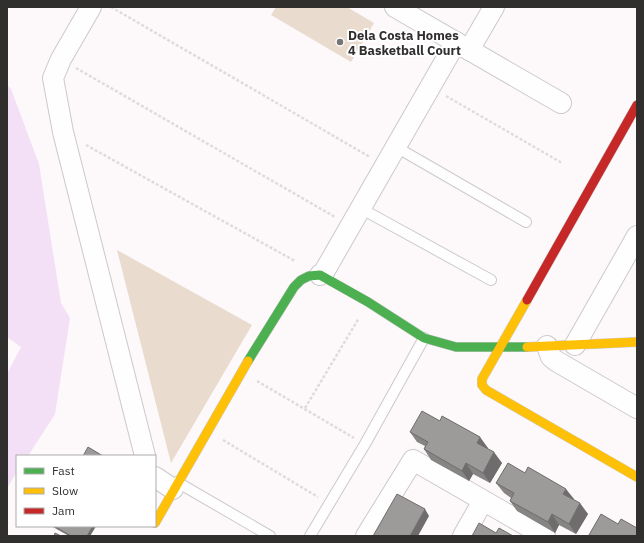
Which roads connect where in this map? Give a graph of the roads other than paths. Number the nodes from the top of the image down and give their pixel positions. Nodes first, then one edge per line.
1 (91, 7) edge
2 (395, 7) edge
3 (494, 7) edge
4 (418, 13) edge
5 (462, 46) junction
6 (561, 103) dead end
7 (637, 105) edge
8 (396, 147) junction
9 (360, 208) junction
10 (526, 222) dead end
11 (637, 236) edge
12 (320, 275) junction
13 (491, 280) dead end
14 (424, 338) junction
15 (637, 342) edge
16 (575, 345) junction
17 (547, 346) junction
18 (500, 348) junction
19 (637, 408) edge
20 (145, 455) edge
21 (156, 477) edge
22 (637, 477) edge
23 (175, 486) junction
24 (484, 501) junction
25 (156, 521) edge
26 (270, 536) edge
27 (310, 536) edge
28 (366, 536) edge
29 (463, 536) edge
30 (545, 536) edge

1 - 20 street
2 - 4 street
3 - 5 street
4 - 5 street
5 - 6 street
5 - 8 street
7 - 18 street
8 - 9 street
8 - 10 lane
9 - 12 street
9 - 13 lane
11 - 16 street
12 - 14 street
12 - 23 street
14 - 18 street
14 - 27 lane
15 - 16 street
16 - 17 street
17 - 18 street
17 - 19 street
18 - 22 street
21 - 23 street
23 - 25 street
23 - 26 lane
24 - 28 street
24 - 29 street
24 - 30 street

